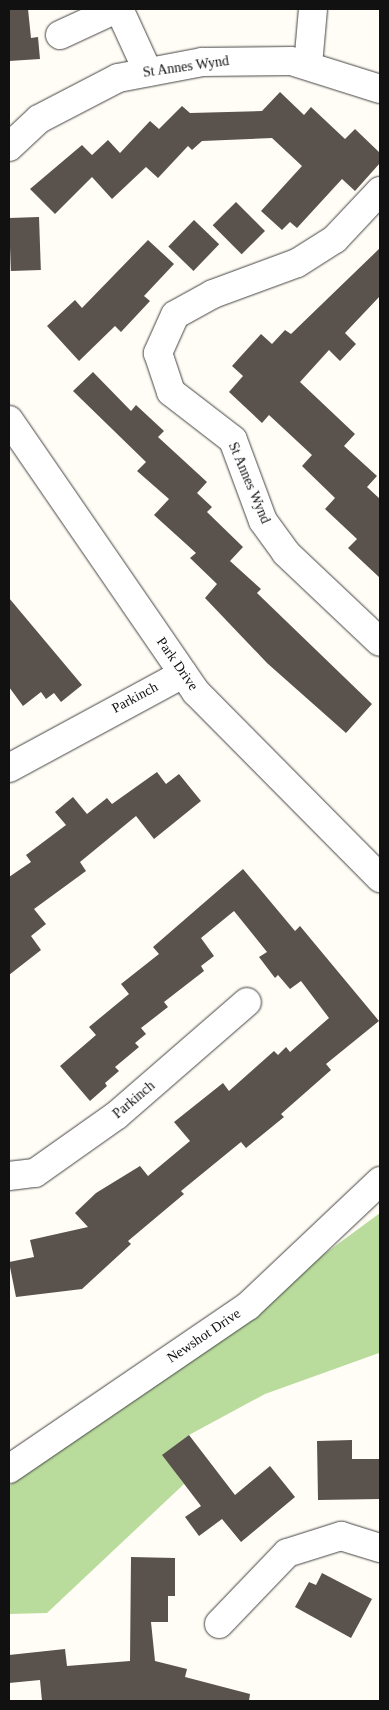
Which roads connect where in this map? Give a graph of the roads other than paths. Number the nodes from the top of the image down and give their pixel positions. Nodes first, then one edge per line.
1 (313, 9) edge
2 (60, 35) dead end
3 (308, 65) junction
4 (148, 72) junction
5 (380, 88) edge
6 (9, 147) edge
7 (380, 191) edge
8 (9, 420) edge
9 (380, 642) edge
10 (184, 674) junction
11 (9, 768) edge
12 (380, 878) edge
13 (247, 1002) dead end
14 (9, 1176) edge
15 (380, 1181) edge
16 (9, 1469) edge
17 (380, 1548) edge
18 (219, 1624) dead end

1 - 3 street
2 - 4 street
3 - 4 street, St Annes Wynd
3 - 5 street, St Annes Wynd
4 - 6 street, St Annes Wynd
7 - 9 street, St Annes Wynd
8 - 10 street, Park Drive
10 - 11 street, Parkinch
10 - 12 street, Park Drive
13 - 14 street, Parkinch
15 - 16 street, Newshot Drive
17 - 18 street

